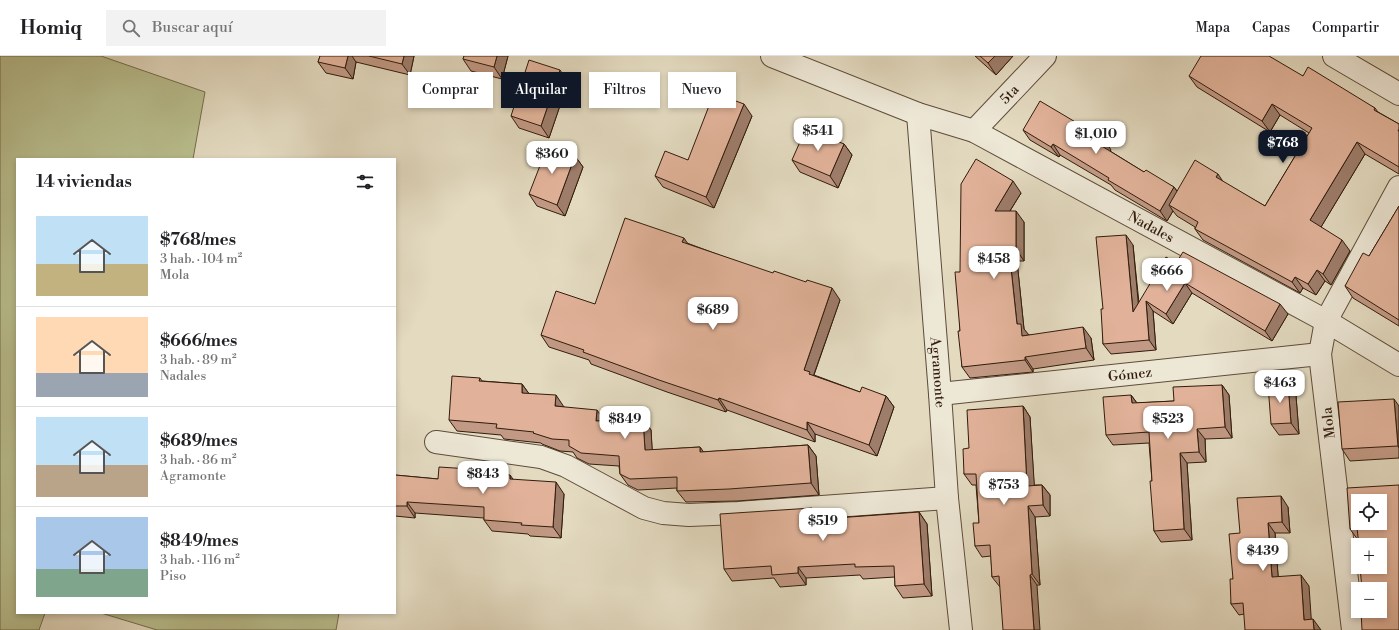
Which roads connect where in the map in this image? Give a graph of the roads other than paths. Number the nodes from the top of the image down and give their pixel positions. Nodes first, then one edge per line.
1 (772, 56) edge
2 (1045, 56) edge
3 (1334, 56) edge
4 (1399, 94) edge
5 (918, 114) junction
6 (974, 131) junction
7 (1399, 187) edge
8 (1326, 321) junction
9 (1320, 354) junction
10 (1399, 365) edge
11 (940, 394) junction
12 (436, 442) dead end
13 (947, 498) junction
14 (961, 630) edge
15 (1353, 630) edge

1 - 5 street, Nadales
2 - 6 street, 5ta
3 - 4 street
5 - 6 street, Nadales
5 - 11 street, Agramonte
6 - 8 street, Nadales
7 - 8 street, Mola
8 - 9 street, Mola
8 - 10 street, Nadales
9 - 11 street, Gómez
9 - 15 street, Mola
11 - 13 street, Agramonte
12 - 13 street
13 - 14 street, Agramonte

